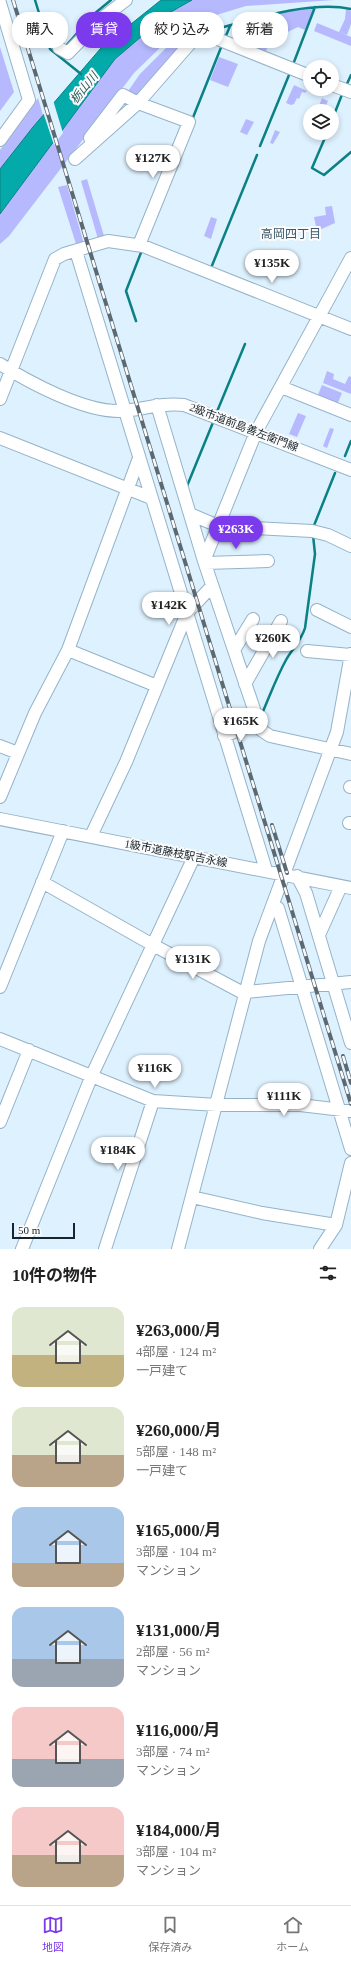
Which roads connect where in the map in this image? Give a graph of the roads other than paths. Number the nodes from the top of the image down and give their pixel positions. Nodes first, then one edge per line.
1 (126, 0) edge
2 (0, 3) edge
3 (62, 50) dead end
4 (303, 73) edge
5 (138, 103) junction
6 (0, 140) edge
7 (139, 245) junction
8 (76, 251) junction
9 (351, 258) edge
10 (320, 316) junction
11 (351, 329) edge
12 (0, 364) edge
13 (11, 371) junction
14 (281, 387) junction
15 (0, 399) edge
16 (157, 405) junction
17 (124, 410) junction
18 (351, 415) edge
19 (256, 432) junction
20 (0, 438) edge
21 (139, 458) junction
22 (351, 470) edge
23 (128, 489) junction
24 (151, 498) junction
25 (190, 514) junction
26 (218, 526) junction
27 (351, 546) edge
28 (268, 561) dead end
29 (205, 562) junction
30 (212, 586) junction
31 (317, 610) dead end
32 (187, 613) junction
33 (253, 619) dead end
34 (281, 621) dead end
35 (351, 627) edge
36 (68, 650) junction
37 (234, 650) junction
38 (307, 651) dead end
39 (351, 654) edge
40 (245, 684) junction
41 (157, 686) junction
42 (258, 722) junction
43 (224, 736) junction
44 (0, 746) edge
45 (331, 749) junction
46 (18, 753) junction
47 (351, 754) edge
48 (0, 797) edge
49 (0, 819) edge
50 (63, 831) junction
51 (91, 836) junction
52 (194, 857) junction
53 (266, 870) junction
54 (284, 874) junction
55 (297, 876) junction
56 (42, 882) junction
57 (346, 887) edge
58 (272, 906) junction
59 (319, 935) junction
60 (152, 945) junction
61 (351, 982) edge
62 (333, 984) junction
63 (0, 987) edge
64 (301, 987) junction
65 (245, 993) junction
66 (349, 1031) edge
67 (0, 1038) edge
68 (351, 1043) edge
69 (30, 1050) junction
70 (92, 1075) junction
71 (153, 1101) junction
72 (217, 1105) junction
73 (345, 1111) edge
74 (0, 1122) edge
75 (351, 1149) edge
76 (351, 1163) edge
77 (192, 1197) junction
78 (336, 1225) junction
79 (22, 1249) edge
80 (105, 1249) edge
81 (178, 1249) edge
82 (320, 1249) edge

1 - 3 street
2 - 6 street
4 - 5 street
5 - 5 street
5 - 7 street
7 - 8 street
7 - 10 street
8 - 13 street
8 - 17 street
9 - 10 street
10 - 11 street
10 - 14 street
12 - 13 street, 2級市道前島善左衛門線
13 - 15 street
13 - 17 street, 2級市道前島善左衛門線
14 - 18 street
14 - 19 street
16 - 17 street, 2級市道前島善左衛門線
16 - 19 street, 2級市道前島善左衛門線
16 - 25 street
17 - 21 street
19 - 22 street, 2級市道前島善左衛門線
19 - 26 street
20 - 23 street
21 - 23 street
21 - 24 street
23 - 24 street
23 - 36 street
24 - 32 street
25 - 26 street
25 - 29 street
26 - 27 street
26 - 29 street
28 - 29 street
29 - 30 street
30 - 32 street
30 - 37 street
31 - 35 street
32 - 41 street
32 - 43 street
33 - 37 street
34 - 40 street
36 - 41 street
36 - 46 street
37 - 40 street
38 - 39 street
39 - 45 street
40 - 42 street
41 - 51 street
42 - 43 street
42 - 45 street
43 - 53 street
44 - 46 street
45 - 47 street
45 - 54 street
46 - 48 street
49 - 50 street, 1級市道藤枝駅吉永線
50 - 51 street, 1級市道藤枝駅吉永線
50 - 56 street
51 - 52 street, 1級市道藤枝駅吉永線
52 - 53 street, 1級市道藤枝駅吉永線
52 - 60 street
53 - 54 street, 1級市道藤枝駅吉永線
54 - 55 street, 1級市道藤枝駅吉永線
54 - 58 street
55 - 57 street, 1級市道藤枝駅吉永線
55 - 59 street
56 - 60 street
56 - 63 street
57 - 59 street
58 - 64 street
58 - 65 street
59 - 62 street
60 - 65 street
60 - 70 street
61 - 62 street
62 - 64 street
62 - 66 street
64 - 65 street
64 - 73 street
65 - 72 street
66 - 68 street
67 - 69 street
69 - 70 street
69 - 74 street
70 - 71 street
70 - 79 street
71 - 72 street
71 - 80 street
72 - 73 street
72 - 77 street
73 - 75 street
76 - 78 street
77 - 78 street
77 - 81 street
78 - 82 street

